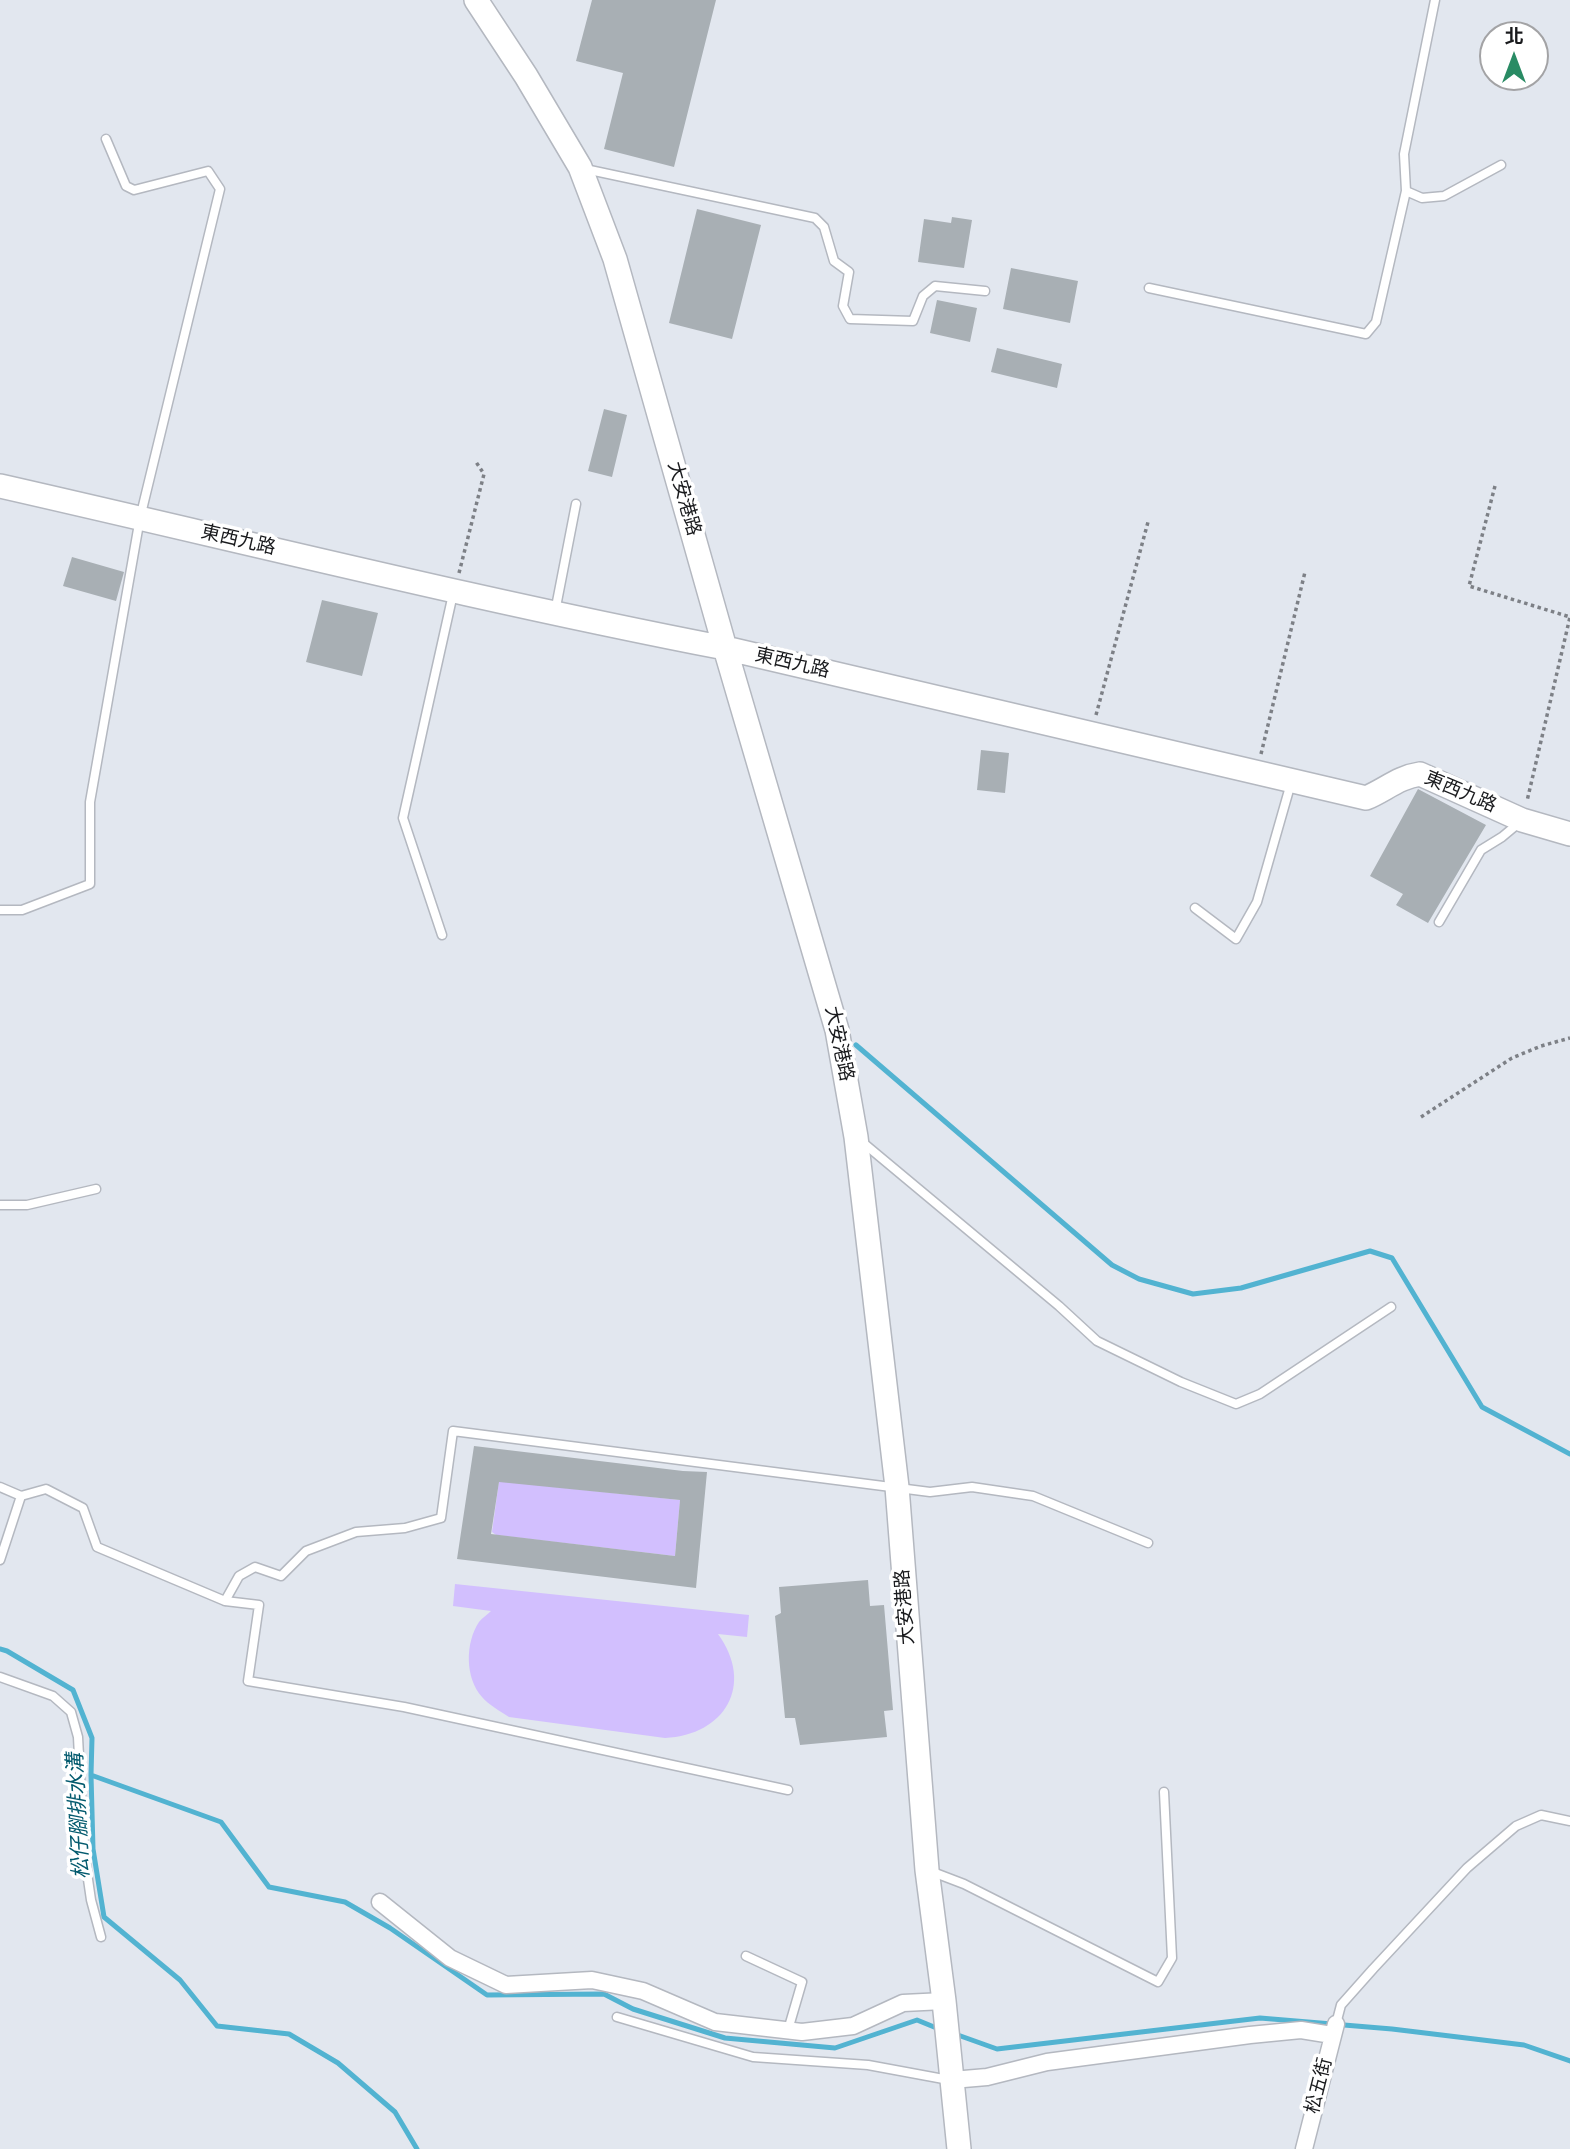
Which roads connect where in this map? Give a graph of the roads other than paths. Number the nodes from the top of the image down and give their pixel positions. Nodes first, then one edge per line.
1 (475, 0) edge
2 (1435, 0) edge
3 (492, 10) edge
4 (106, 139) dead end
5 (1501, 165) dead end
6 (579, 167) junction
7 (1406, 191) junction
8 (1149, 288) dead end
9 (985, 291) dead end
10 (0, 486) edge
11 (576, 504) dead end
12 (140, 518) junction
13 (454, 591) junction
14 (555, 612) junction
15 (725, 648) junction
16 (1292, 781) junction
17 (1522, 820) junction
18 (1570, 834) edge
19 (1195, 908) dead end
20 (0, 910) edge
21 (1439, 922) dead end
22 (442, 935) dead end
23 (856, 1137) junction
24 (96, 1189) dead end
25 (0, 1205) edge
26 (1391, 1307) dead end
27 (0, 1487) edge
28 (897, 1487) junction
29 (21, 1496) junction
30 (1148, 1543) dead end
31 (0, 1560) edge
32 (225, 1601) junction
33 (0, 1677) edge
34 (788, 1790) dead end
35 (1164, 1793) dead end
36 (1570, 1821) edge
37 (927, 1870) junction
38 (380, 1902) dead end
39 (101, 1937) dead end
40 (746, 1956) dead end
41 (944, 2001) junction
42 (617, 2017) dead end
43 (1334, 2029) junction
44 (788, 2030) junction
45 (952, 2080) junction
46 (959, 2149) edge
47 (1304, 2149) edge

1 - 3 main road, 大安港路
2 - 7 lane
3 - 6 main road, 大安港路
4 - 12 lane
5 - 7 lane
6 - 9 lane
6 - 15 main road, 大安港路
7 - 8 lane
10 - 12 main road, 東西九路
11 - 14 lane
12 - 13 main road, 東西九路
12 - 20 lane
13 - 14 main road, 東西九路
13 - 22 lane
14 - 15 main road, 東西九路
15 - 16 main road, 東西九路
15 - 23 main road, 大安港路
16 - 17 main road, 東西九路
16 - 19 lane
17 - 18 main road, 東西九路
17 - 21 lane
23 - 26 lane
23 - 28 main road, 大安港路
24 - 25 lane
27 - 29 lane
28 - 30 lane
28 - 32 lane
28 - 37 main road, 大安港路
29 - 31 lane
29 - 32 lane
32 - 34 lane
33 - 39 lane
35 - 37 lane
36 - 43 lane
37 - 41 main road, 大安港路
38 - 44 street
40 - 44 lane
41 - 44 street
41 - 45 main road, 大安港路
42 - 45 lane
43 - 45 street
43 - 47 street, 松五街
45 - 46 main road, 大安港路

